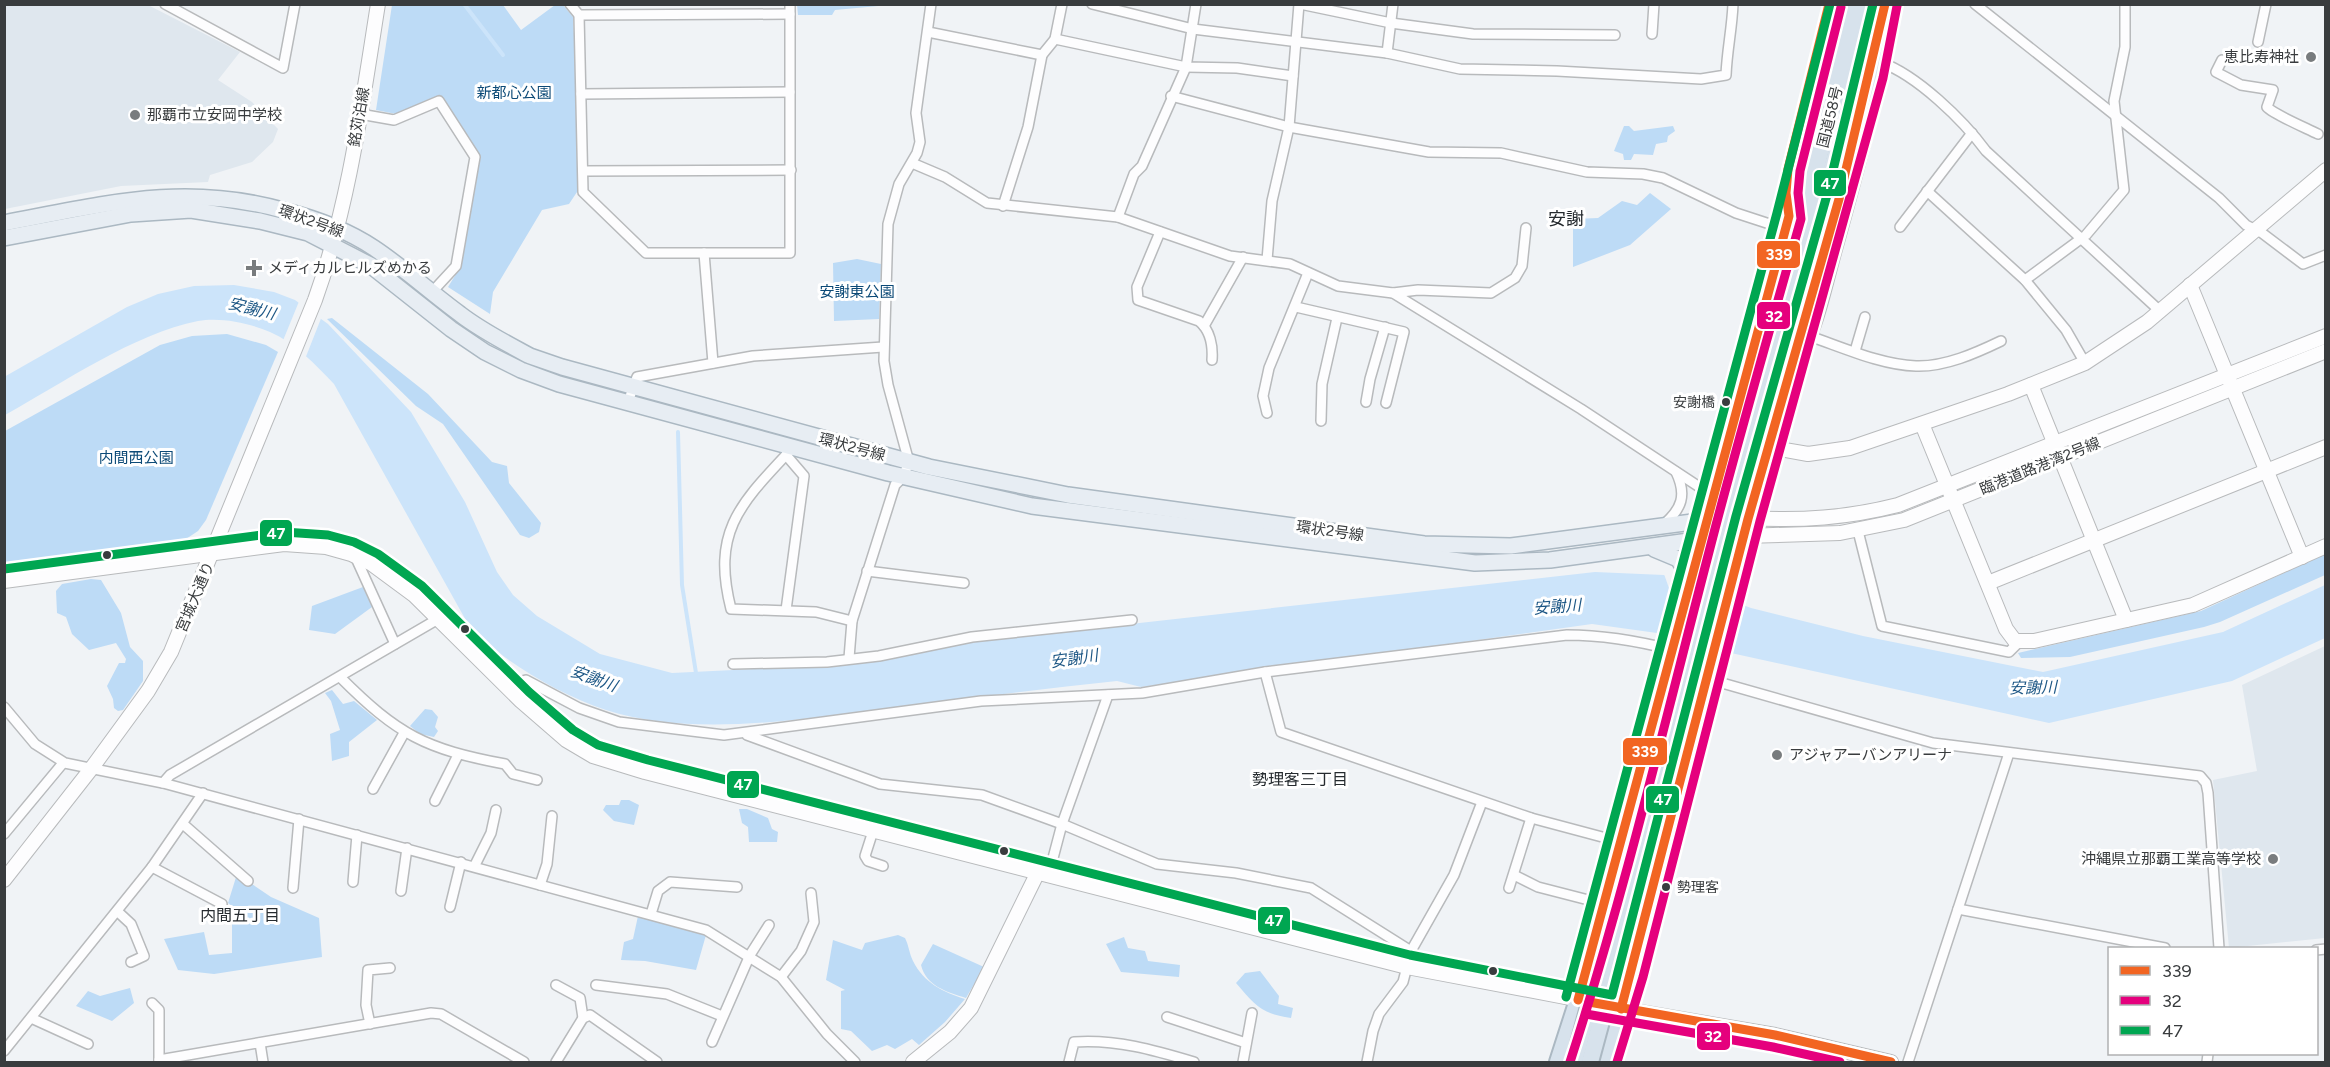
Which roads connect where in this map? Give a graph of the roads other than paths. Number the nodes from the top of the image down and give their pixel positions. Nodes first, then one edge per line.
1 (165, 4) edge
2 (295, 4) edge
3 (570, 4) edge
4 (931, 4) edge
5 (1062, 4) edge
6 (1092, 4) edge
7 (1196, 4) edge
8 (1299, 4) edge
9 (1393, 4) edge
10 (1654, 4) edge
11 (1733, 4) edge
12 (1829, 4) edge
13 (1842, 4) edge
14 (1856, 4) edge
15 (1871, 4) edge
16 (1885, 4) edge
17 (1897, 4) edge
18 (1975, 4) edge
19 (2125, 4) edge
20 (2266, 4) edge
21 (376, 6) edge
22 (790, 9) edge
23 (579, 15) junction
24 (1391, 23) junction
25 (1193, 29) junction
26 (928, 32) junction
27 (1615, 34) dead end
28 (1652, 34) dead end
29 (1055, 39) junction
30 (1296, 41) junction
31 (2258, 42) dead end
32 (1387, 53) junction
33 (1042, 55) junction
34 (2222, 60) dead end
35 (1883, 63) junction
36 (1186, 67) junction
37 (1293, 76) junction
38 (790, 92) junction
39 (581, 94) junction
40 (1171, 96) junction
41 (360, 114) junction
42 (2114, 115) junction
43 (1289, 128) junction
44 (1972, 133) junction
45 (2318, 134) dead end
46 (912, 163) junction
47 (791, 170) junction
48 (2325, 170) edge
49 (583, 171) junction
50 (1927, 191) junction
51 (1003, 206) junction
52 (1118, 217) junction
53 (4, 223) edge
54 (1798, 223) junction
55 (1900, 227) dead end
56 (338, 228) junction
57 (1526, 228) dead end
58 (2257, 230) junction
59 (1160, 232) junction
60 (4, 238) edge
61 (2080, 238) junction
62 (334, 244) junction
63 (704, 253) junction
64 (2325, 255) edge
65 (1243, 257) junction
66 (1267, 260) junction
67 (1308, 273) junction
68 (2025, 280) junction
69 (2190, 285) junction
70 (432, 292) junction
71 (1393, 293) junction
72 (1296, 307) junction
73 (2160, 311) junction
74 (1865, 317) dead end
75 (1337, 318) junction
76 (1204, 326) junction
77 (1385, 327) junction
78 (2325, 336) edge
79 (1812, 337) junction
80 (2001, 341) dead end
81 (883, 347) junction
82 (1855, 351) junction
83 (2325, 351) edge
84 (1212, 360) dead end
85 (713, 363) junction
86 (2085, 363) junction
87 (2227, 375) junction
88 (1787, 380) junction
89 (2031, 385) junction
90 (633, 387) junction
91 (2233, 388) junction
92 (628, 402) junction
93 (1366, 402) dead end
94 (1386, 403) dead end
95 (1267, 413) dead end
96 (1321, 420) dead end
97 (1922, 424) junction
98 (795, 432) junction
99 (2055, 445) junction
100 (1768, 447) junction
101 (2325, 447) edge
102 (789, 452) junction
103 (2060, 458) junction
104 (909, 462) junction
105 (2265, 471) junction
106 (1676, 472) junction
107 (903, 477) junction
108 (1948, 487) junction
109 (1712, 495) junction
110 (1954, 501) junction
111 (1748, 518) junction
112 (1706, 520) junction
113 (1661, 526) junction
114 (1858, 531) junction
115 (1744, 537) junction
116 (1701, 539) junction
117 (2094, 541) junction
118 (2325, 546) edge
119 (1650, 548) junction
120 (213, 553) junction
121 (354, 555) junction
122 (2302, 558) junction
123 (867, 571) junction
124 (4, 581) edge
125 (1691, 581) junction
126 (964, 583) dead end
127 (1988, 583) junction
128 (786, 610) junction
129 (438, 619) junction
130 (1132, 620) dead end
131 (2126, 620) junction
132 (852, 621) junction
133 (2019, 642) junction
134 (394, 644) junction
135 (1674, 646) junction
136 (849, 658) junction
137 (733, 664) dead end
138 (1264, 672) junction
139 (340, 677) junction
140 (1708, 679) junction
141 (510, 690) junction
142 (1108, 695) junction
143 (4, 707) edge
144 (404, 733) junction
145 (745, 734) junction
146 (2009, 753) junction
147 (458, 756) junction
148 (63, 763) junction
149 (91, 769) junction
150 (537, 780) dead end
151 (163, 783) junction
152 (373, 789) dead end
153 (203, 793) junction
154 (435, 801) dead end
155 (1482, 802) junction
156 (496, 810) dead end
157 (552, 816) dead end
158 (1531, 818) junction
159 (299, 819) junction
160 (183, 824) junction
161 (1062, 824) junction
162 (873, 831) junction
163 (4, 834) edge
164 (357, 835) junction
165 (1621, 842) junction
166 (407, 849) junction
167 (461, 862) junction
168 (476, 865) junction
169 (883, 866) dead end
170 (152, 867) junction
171 (1042, 875) junction
172 (1514, 875) junction
173 (4, 880) edge
174 (248, 880) dead end
175 (353, 882) dead end
176 (540, 885) junction
177 (737, 886) dead end
178 (293, 888) dead end
179 (1509, 888) dead end
180 (401, 891) dead end
181 (811, 893) dead end
182 (222, 904) dead end
183 (1604, 904) junction
184 (450, 907) dead end
185 (1958, 909) junction
186 (117, 911) junction
187 (651, 914) junction
188 (769, 925) dead end
189 (2160, 947) edge
190 (2219, 947) edge
191 (1411, 951) junction
192 (750, 955) junction
193 (131, 962) dead end
194 (1407, 967) junction
195 (390, 968) dead end
196 (781, 977) junction
197 (556, 985) dead end
198 (596, 985) dead end
199 (1578, 1000) junction
200 (152, 1003) dead end
201 (1621, 1009) junction
202 (1252, 1013) dead end
203 (722, 1016) junction
204 (1167, 1017) dead end
205 (32, 1018) junction
206 (583, 1018) junction
207 (370, 1024) junction
208 (712, 1042) dead end
209 (260, 1043) junction
210 (1246, 1043) junction
211 (88, 1044) dead end
212 (4, 1051) edge
213 (159, 1061) edge
214 (263, 1062) edge
215 (524, 1062) edge
216 (556, 1062) edge
217 (657, 1062) edge
218 (855, 1062) edge
219 (913, 1062) edge
220 (1069, 1062) edge
221 (1194, 1062) edge
222 (1243, 1062) edge
223 (1367, 1062) edge
224 (1558, 1062) edge
225 (1574, 1062) edge
226 (1590, 1062) edge
227 (1605, 1062) edge
228 (1891, 1062) edge
229 (1908, 1062) edge

1 - 2 street
3 - 23 street
4 - 26 street
5 - 29 street
6 - 25 street
7 - 25 street
8 - 24 street
8 - 30 street
9 - 24 street
10 - 28 street
11 - 32 street
12 - 54 street
13 - 54 highway
14 - 54 highway, 国道58号
15 - 54 highway, 国道58号
16 - 88 highway
17 - 35 street
18 - 42 street
19 - 42 street
20 - 31 street
21 - 41 street, 銘苅泊線
22 - 23 street
22 - 38 street
23 - 39 street
24 - 27 street
24 - 32 street
25 - 30 street
25 - 36 street
26 - 33 street
26 - 46 street
29 - 33 street
29 - 36 street
30 - 32 street
30 - 37 street
33 - 51 street
34 - 45 street
35 - 44 street
35 - 79 street
36 - 37 street
36 - 40 street
37 - 43 street
38 - 39 street
38 - 47 street
39 - 49 street
40 - 43 street
40 - 52 street
41 - 56 street, 銘苅泊線
41 - 70 street
42 - 58 street
42 - 61 street
43 - 54 street
43 - 66 street
44 - 50 street
44 - 61 street
46 - 51 street
46 - 81 street
47 - 49 street
47 - 63 street
48 - 58 street
49 - 63 street
50 - 55 street
50 - 68 street
51 - 52 street
52 - 59 street
53 - 56 main road, 環状2号線
54 - 109 highway
54 - 225 highway, 国道58号, bridge
54 - 226 highway, 国道58号, bridge
56 - 62 street, 銘苅泊線
56 - 70 main road, 環状2号線
57 - 71 street
58 - 64 street
58 - 69 street
59 - 65 street
59 - 76 street
60 - 62 main road, 環状2号線
61 - 68 street
61 - 73 street
62 - 92 main road, 環状2号線
62 - 120 street, 宮城大通り
63 - 85 street
65 - 66 street
65 - 76 street
66 - 67 street
67 - 71 street
67 - 72 street
68 - 86 street
69 - 73 street
69 - 87 street
70 - 90 main road, 環状2号線
71 - 106 street
72 - 75 street
72 - 95 street
73 - 86 street
74 - 82 street
75 - 77 street
75 - 96 street
76 - 84 street
77 - 93 street
77 - 94 street
78 - 87 street, 臨港道路港湾2号線
79 - 82 street
79 - 88 street
80 - 82 street
81 - 85 street
81 - 104 street
83 - 91 street, 臨港道路港湾2号線
85 - 90 street
86 - 89 street
87 - 91 street
87 - 99 street, 臨港道路港湾2号線
88 - 100 highway
89 - 97 street
89 - 99 street
90 - 92 street
90 - 98 main road, 環状2号線
91 - 103 street, 臨港道路港湾2号線
91 - 105 street
92 - 102 main road, 環状2号線
97 - 100 street
97 - 108 street
98 - 102 street
98 - 104 main road, 環状2号線
99 - 103 street
99 - 108 street, 臨港道路港湾2号線
100 - 111 highway
101 - 105 street
102 - 107 main road, 環状2号線
102 - 128 street
102 - 128 street
103 - 110 street, 臨港道路港湾2号線
103 - 117 street
104 - 107 street
104 - 113 main road, 環状2号線
105 - 117 street
105 - 122 street
106 - 109 street
106 - 113 street
107 - 119 main road, 環状2号線
107 - 123 street
108 - 110 street
108 - 111 street, 臨港道路港湾2号線
109 - 111 street
109 - 112 highway
110 - 114 street, 臨港道路港湾2号線
110 - 127 street
111 - 112 main road, 環状2号線
111 - 115 highway
112 - 113 main road, 環状2号線
112 - 116 highway
114 - 115 street, 臨港道路港湾2号線
114 - 133 street
115 - 116 main road, 環状2号線
115 - 140 highway
116 - 119 main road, 環状2号線
116 - 125 highway
117 - 127 street
117 - 131 street
118 - 122 street
119 - 125 main road
120 - 121 street
120 - 124 street
120 - 149 street, 宮城大通り
121 - 129 street
121 - 134 street
122 - 131 street
123 - 126 street
123 - 132 street
125 - 135 highway
127 - 133 street
128 - 132 street
129 - 134 street
129 - 141 street
130 - 136 street
131 - 133 street
132 - 136 street
134 - 139 street
135 - 138 street
135 - 165 highway
136 - 137 street
138 - 142 street
138 - 155 street
139 - 144 street
139 - 151 street
140 - 146 street
140 - 201 highway
141 - 145 street
141 - 162 street
142 - 145 street
142 - 161 street
143 - 148 street
144 - 147 street
144 - 152 street
145 - 161 street
146 - 185 street
146 - 190 street
147 - 150 street
147 - 154 street
148 - 149 street
148 - 163 street
149 - 151 street
149 - 173 street, 宮城大通り
151 - 153 street
153 - 159 street
153 - 160 street
155 - 158 street
155 - 191 street
156 - 168 street
157 - 176 street
158 - 165 street
158 - 172 street
159 - 164 street
159 - 178 street
160 - 170 street
160 - 174 street
161 - 171 street
161 - 191 street
162 - 169 street
162 - 171 street
164 - 166 street
164 - 175 street
165 - 183 highway
166 - 167 street
166 - 180 street
167 - 168 street
167 - 184 street
168 - 176 street
170 - 182 street
170 - 186 street
171 - 194 street
171 - 219 street
172 - 179 street
172 - 183 street
176 - 187 street
177 - 187 street
181 - 196 street
183 - 199 highway
185 - 189 street
185 - 229 street
186 - 193 street
186 - 205 street
187 - 192 street
188 - 192 street
191 - 194 street
192 - 196 street
192 - 203 street
194 - 199 street
194 - 223 street
195 - 207 street
196 - 218 street
197 - 206 street
198 - 203 street
199 - 201 street
199 - 224 highway
200 - 213 street
201 - 227 highway
201 - 228 street
202 - 210 street
203 - 208 street
204 - 210 street
205 - 211 street
205 - 212 street
206 - 216 street
206 - 217 street
207 - 209 street
207 - 215 street
209 - 213 street
209 - 214 street
210 - 222 street
220 - 221 street

